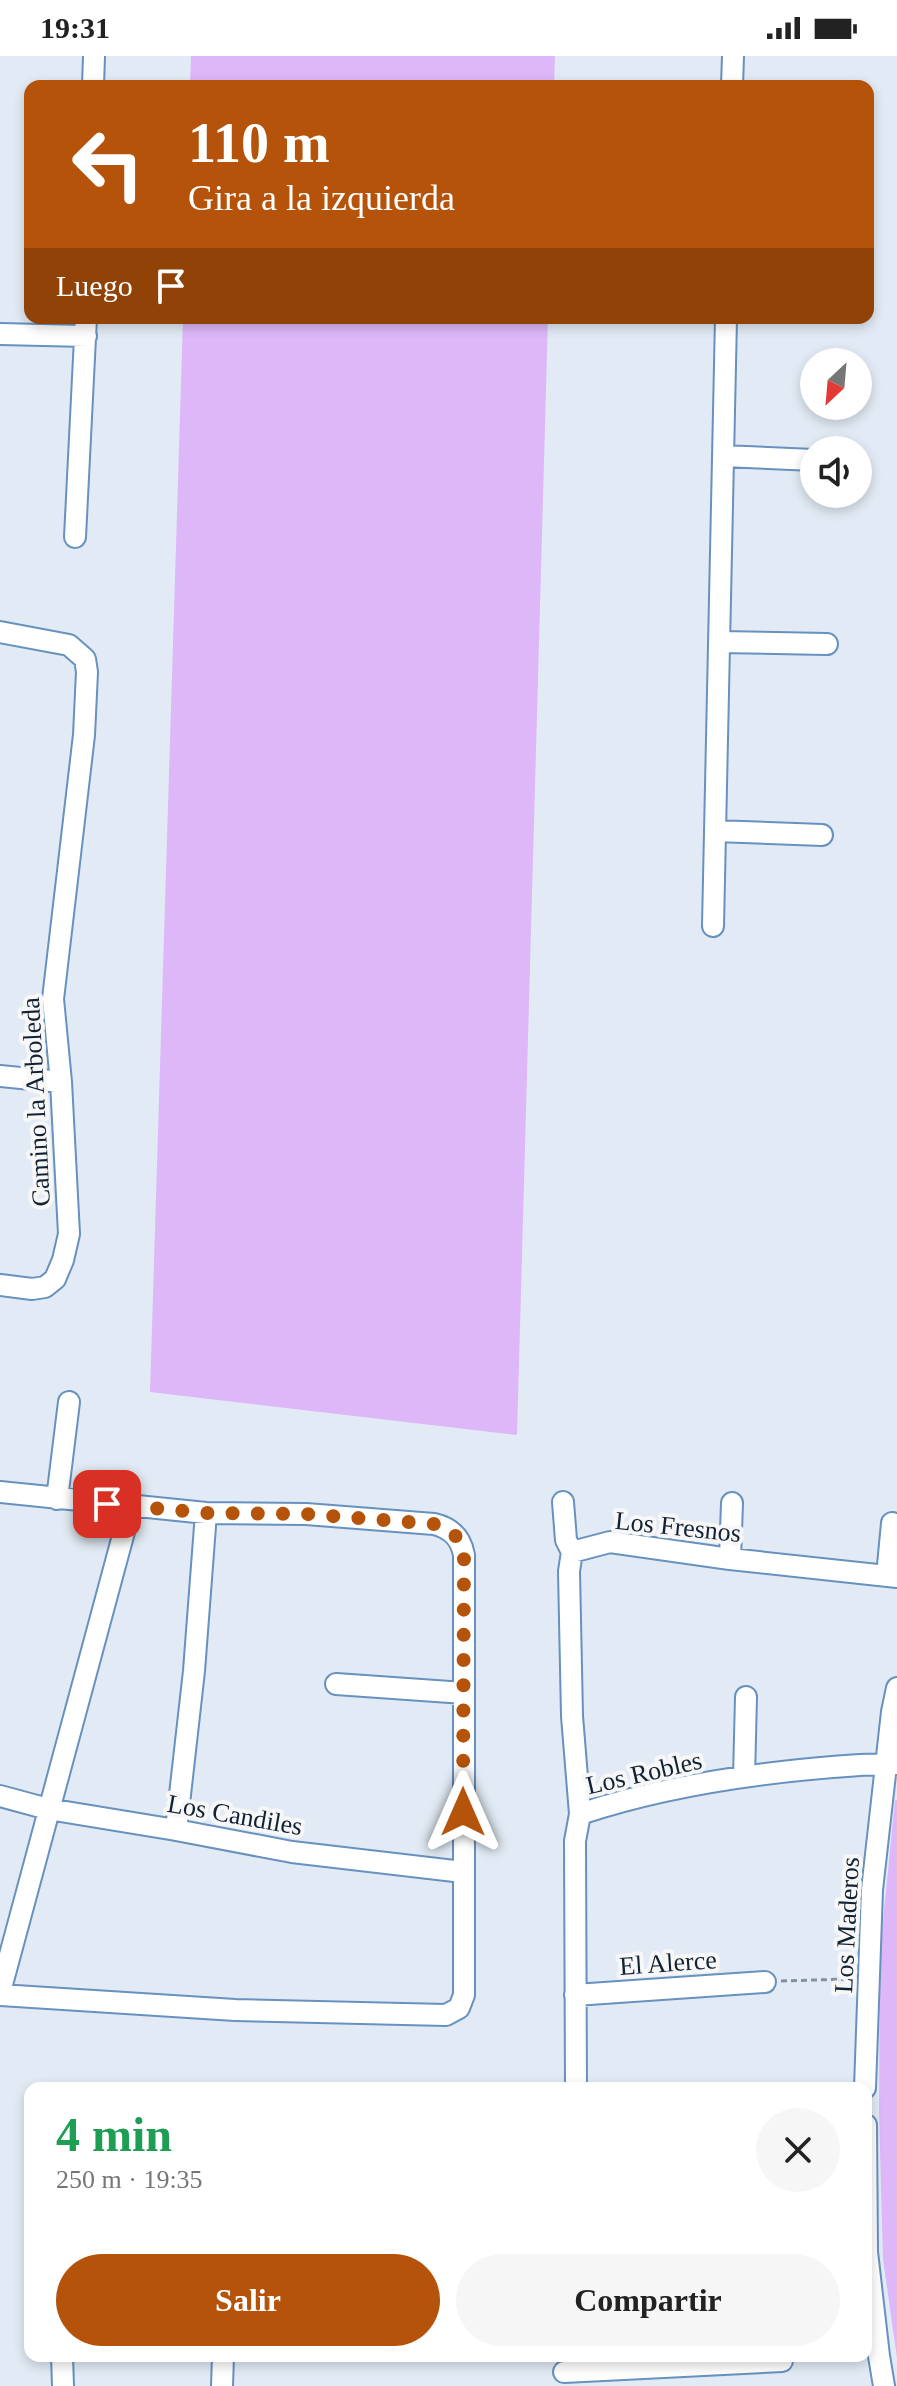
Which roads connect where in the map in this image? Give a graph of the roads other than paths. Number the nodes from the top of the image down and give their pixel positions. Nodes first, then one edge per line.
1 (94, 56) edge
2 (733, 56) edge
3 (93, 80) edge
4 (732, 80) edge
5 (726, 324) edge
6 (86, 327) edge
7 (0, 334) edge
8 (723, 456) junction
9 (800, 459) edge
10 (75, 537) dead end
11 (0, 632) edge
12 (719, 642) junction
13 (827, 644) dead end
14 (715, 831) junction
15 (822, 835) dead end
16 (713, 926) dead end
17 (0, 1076) edge
18 (61, 1082) junction
19 (0, 1285) edge
20 (69, 1402) dead end
21 (0, 1492) edge
22 (57, 1499) junction
23 (563, 1502) dead end
24 (732, 1503) dead end
25 (131, 1506) junction
26 (206, 1513) junction
27 (892, 1523) dead end
28 (572, 1552) junction
29 (730, 1559) junction
30 (892, 1576) edge
31 (336, 1684) dead end
32 (897, 1688) edge
33 (464, 1693) junction
34 (746, 1697) dead end
35 (892, 1765) edge
36 (744, 1777) junction
37 (0, 1796) edge
38 (48, 1809) junction
39 (580, 1814) junction
40 (176, 1830) junction
41 (463, 1872) junction
42 (765, 1982) road end
43 (0, 1994) edge
44 (575, 1995) junction
45 (576, 2082) edge
46 (865, 2082) edge
47 (872, 2295) edge
48 (62, 2362) edge
49 (223, 2362) edge
50 (760, 2362) edge
51 (565, 2371) edge
52 (63, 2386) edge
53 (222, 2386) edge
54 (884, 2386) edge

1 - 3 street
2 - 4 street
5 - 8 street
6 - 7 street
6 - 10 street
8 - 9 street
8 - 12 street
11 - 18 street, Camino la Arboleda
12 - 13 street
12 - 14 street
14 - 15 street
14 - 16 street
17 - 18 street
18 - 19 street, Camino la Arboleda
20 - 22 street
21 - 22 street
22 - 25 street
23 - 28 street
24 - 29 street
25 - 26 street
25 - 38 street
26 - 33 street
26 - 40 street
27 - 30 street
28 - 29 street, Los Fresnos
28 - 39 street
29 - 30 street, Los Fresnos
31 - 33 street
32 - 35 street, Los Maderos
33 - 41 street
34 - 36 street
35 - 36 street, Los Robles
35 - 46 street, Los Maderos
36 - 39 street, Los Robles
37 - 38 street, Los Candiles
38 - 40 street, Los Candiles
38 - 43 street
39 - 44 street, Los Robles
40 - 41 street, Los Candiles
41 - 43 street
42 - 44 street, El Alerce
44 - 45 street, Los Robles
47 - 54 street
48 - 52 street
49 - 53 street
50 - 51 street

